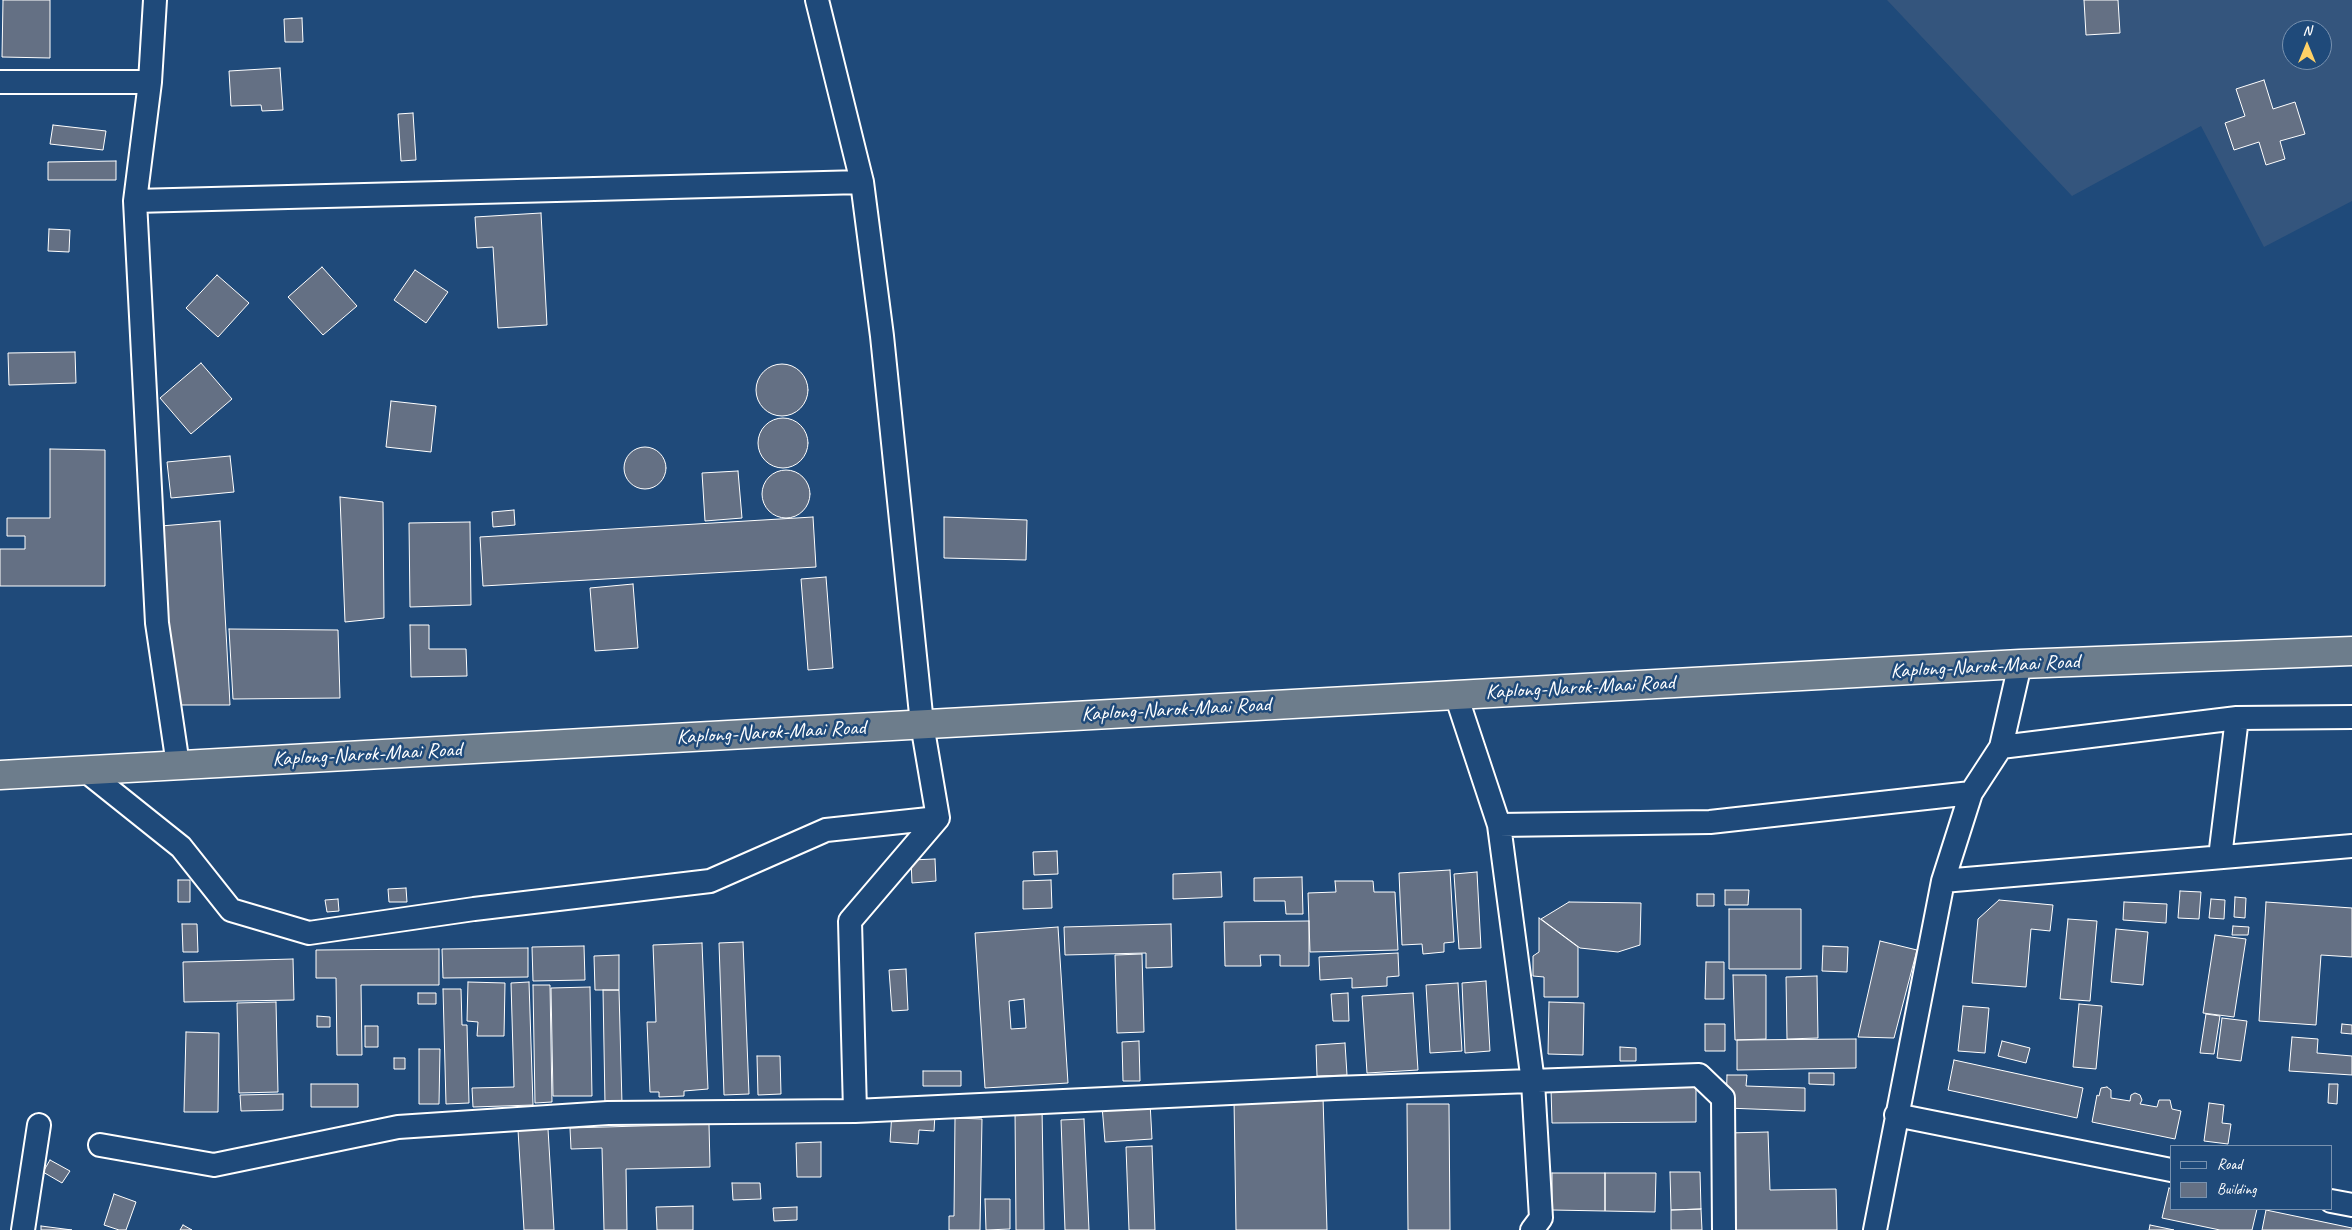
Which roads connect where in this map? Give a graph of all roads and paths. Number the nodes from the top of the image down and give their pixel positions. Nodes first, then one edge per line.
1 (155, 0) edge
2 (817, 0) edge
3 (0, 82) edge
4 (150, 82) junction
5 (862, 182) junction
6 (135, 201) junction
7 (2352, 651) edge
8 (2020, 664) junction
9 (1456, 695) junction
10 (2352, 717) edge
11 (2237, 718) junction
12 (922, 724) junction
13 (2001, 747) junction
14 (178, 765) junction
15 (86, 771) junction
16 (0, 775) edge
17 (1971, 793) junction
18 (938, 818) junction
19 (1499, 825) junction
20 (2352, 846) edge
21 (2220, 857) junction
22 (1943, 881) junction
23 (1533, 1082) junction
24 (855, 1111) junction
25 (1896, 1115) junction
26 (39, 1125) dead end
27 (100, 1145) dead end
28 (2170, 1170) edge
29 (2332, 1201) edge
30 (2352, 1205) edge
31 (22, 1230) edge
32 (1532, 1230) edge
33 (1724, 1230) edge
34 (1875, 1230) edge

1 - 4 street
2 - 5 street
3 - 4 street
4 - 6 street
5 - 6 street
5 - 12 street
6 - 14 street
7 - 8 highway, Kaplong-Narok-Maai Road
8 - 9 highway, Kaplong-Narok-Maai Road
8 - 13 street
9 - 12 highway, Kaplong-Narok-Maai Road
9 - 19 street
10 - 11 street
11 - 13 street
11 - 21 street
12 - 14 highway, Kaplong-Narok-Maai Road
12 - 18 street
13 - 17 street
14 - 15 highway, Kaplong-Narok-Maai Road
15 - 16 highway, Kaplong-Narok-Maai Road
15 - 18 street
17 - 19 street
17 - 22 street
18 - 24 street
19 - 23 street
20 - 21 street
21 - 22 street
22 - 25 street
23 - 24 street
23 - 32 street
23 - 33 street
24 - 27 street
25 - 28 street
25 - 34 street
26 - 31 street
29 - 30 street

